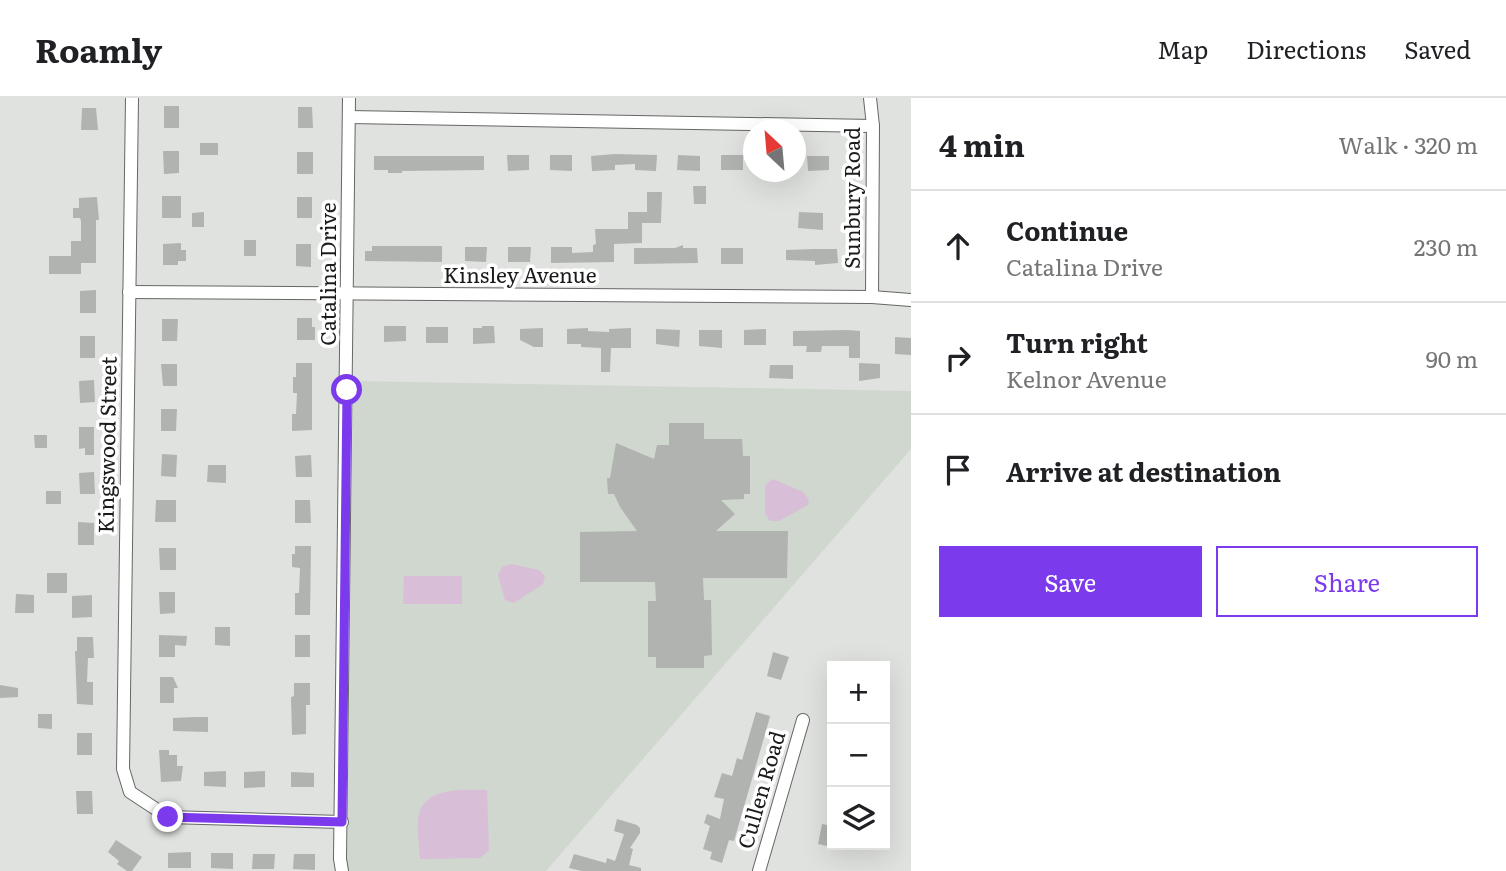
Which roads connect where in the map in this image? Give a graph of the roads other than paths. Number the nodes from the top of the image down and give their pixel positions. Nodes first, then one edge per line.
1 (132, 98) edge
2 (349, 98) edge
3 (870, 98) edge
4 (349, 117) junction
5 (873, 126) junction
6 (130, 292) junction
7 (348, 293) junction
8 (872, 297) junction
9 (911, 300) edge
10 (803, 720) dead end
11 (342, 822) junction
12 (342, 871) edge
13 (759, 871) edge

1 - 6 street, Kingswood Street
2 - 4 street, Catalina Drive
3 - 5 street, Sunbury Road
4 - 5 street
4 - 7 street, Catalina Drive
5 - 8 street, Sunbury Road
6 - 7 street, Kinsley Avenue
6 - 11 street, Kingswood Street
7 - 8 street, Kinsley Avenue
7 - 11 street, Catalina Drive
8 - 9 street, Kinsley Avenue
10 - 13 street, Cullen Road
11 - 12 street, Catalina Drive

